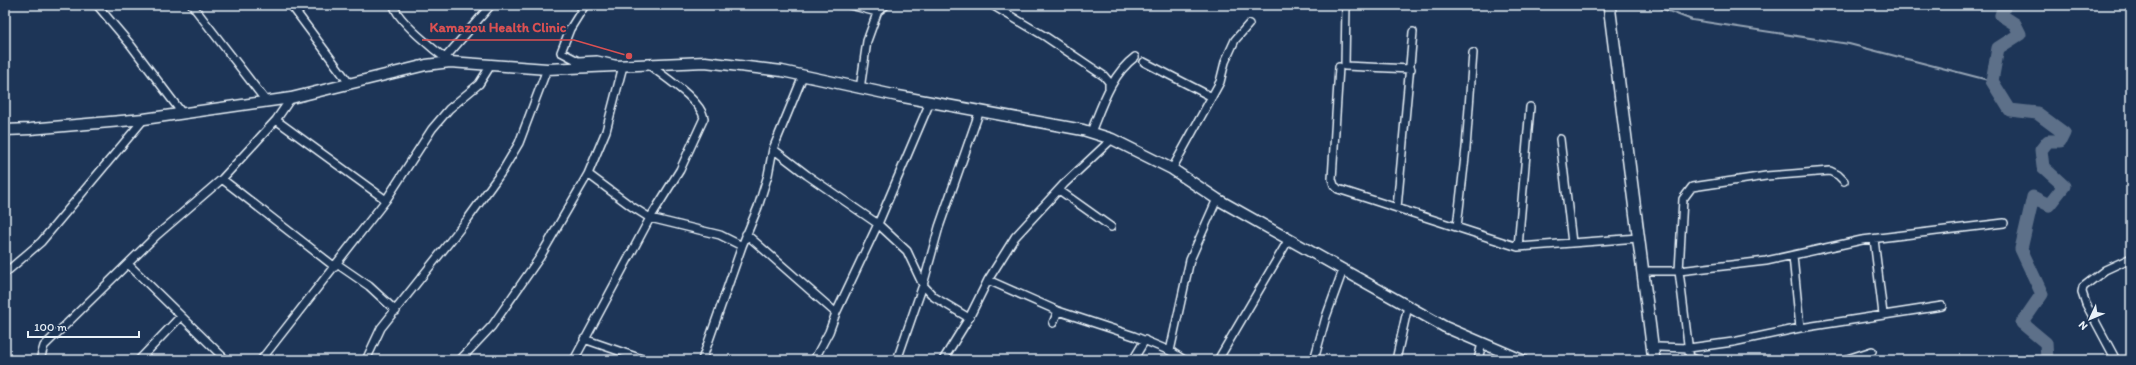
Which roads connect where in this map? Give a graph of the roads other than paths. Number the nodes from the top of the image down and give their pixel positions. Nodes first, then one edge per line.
1 (97, 5) edge
2 (192, 5) edge
3 (292, 5) edge
4 (394, 5) edge
5 (491, 5) edge
6 (585, 5) edge
7 (850, 5) edge
8 (886, 5) edge
9 (992, 5) edge
10 (1346, 5) edge
11 (1609, 5) edge
12 (1617, 5) edge
13 (878, 9) edge
14 (1249, 24) dead end
15 (1413, 32) dead end
16 (1473, 53) dead end
17 (1135, 57) dead end
18 (448, 60) junction
19 (1144, 62) dead end
20 (648, 64) junction
21 (491, 65) junction
22 (623, 66) junction
23 (1339, 67) dead end
24 (547, 69) junction
25 (1411, 69) junction
26 (803, 76) junction
27 (349, 83) junction
28 (1110, 88) junction
29 (860, 89) junction
30 (1212, 97) junction
31 (291, 98) junction
32 (266, 101) junction
33 (930, 102) junction
34 (1530, 107) dead end
35 (980, 110) junction
36 (182, 113) junction
37 (144, 119) junction
38 (276, 120) junction
39 (5, 130) edge
40 (1091, 132) junction
41 (1112, 139) junction
42 (1560, 139) dead end
43 (773, 149) junction
44 (1172, 169) junction
45 (588, 174) junction
46 (222, 179) junction
47 (1844, 181) dead end
48 (1059, 190) junction
49 (1217, 199) junction
50 (386, 200) junction
51 (1397, 208) junction
52 (650, 218) junction
53 (2004, 223) dead end
54 (878, 224) junction
55 (1111, 227) dead end
56 (1457, 227) junction
57 (746, 234) junction
58 (1638, 238) junction
59 (1289, 239) junction
60 (1874, 239) junction
61 (1572, 243) junction
62 (742, 246) junction
63 (1518, 247) junction
64 (1794, 256) junction
65 (2131, 258) edge
66 (128, 264) junction
67 (336, 266) junction
68 (1344, 270) junction
69 (1649, 271) junction
70 (1679, 271) junction
71 (5, 273) edge
72 (988, 280) junction
73 (924, 285) junction
74 (1408, 306) junction
75 (1942, 306) dead end
76 (396, 311) junction
77 (1058, 311) junction
78 (836, 313) junction
79 (1883, 314) junction
80 (181, 316) junction
81 (969, 318) junction
82 (1053, 323) dead end
83 (1800, 328) junction
84 (584, 338) junction
85 (1145, 340) junction
86 (1482, 343) junction
87 (1658, 347) junction
88 (1688, 348) junction
89 (1170, 351) junction
90 (1872, 351) dead end
91 (1690, 359) edge
92 (40, 360) edge
93 (139, 360) edge
94 (226, 360) edge
95 (261, 360) edge
96 (366, 360) edge
97 (460, 360) edge
98 (574, 360) edge
99 (645, 360) edge
100 (702, 360) edge
101 (814, 360) edge
102 (898, 360) edge
103 (943, 360) edge
104 (1134, 360) edge
105 (1184, 360) edge
106 (1218, 360) edge
107 (1314, 360) edge
108 (1396, 360) edge
109 (1478, 360) edge
110 (1522, 360) edge
111 (1654, 360) edge
112 (1660, 360) edge
113 (1697, 360) edge
114 (1844, 360) edge
115 (2116, 360) edge

1 - 36 street
2 - 32 street
3 - 27 street
4 - 18 street
5 - 18 street
6 - 22 street
7 - 13 street
8 - 13 street
9 - 28 street
10 - 25 street
11 - 58 main road
12 - 69 main road
13 - 29 street
14 - 30 street
15 - 25 street
16 - 56 street
17 - 28 street
18 - 21 street
18 - 27 street
19 - 30 street
20 - 22 street
20 - 26 street
20 - 52 street
21 - 24 street
21 - 50 street
22 - 24 street
22 - 45 street
23 - 51 street
24 - 76 street
25 - 51 street
26 - 29 street
26 - 43 street
27 - 31 street
28 - 40 street
29 - 33 street
30 - 44 street
31 - 32 street
31 - 38 street
32 - 36 street
33 - 35 street
33 - 54 street
34 - 63 street
35 - 40 street
35 - 73 street
36 - 37 street
37 - 39 street
37 - 71 street
38 - 46 street
38 - 50 street
40 - 41 street
41 - 44 street
41 - 48 street
42 - 61 street
43 - 54 street
43 - 57 street
44 - 49 street
45 - 52 street
45 - 97 street
46 - 66 street
46 - 67 street
47 - 70 street
48 - 55 street
48 - 72 street
49 - 59 street
49 - 89 street
50 - 67 street
51 - 56 street
52 - 62 street
52 - 84 street
53 - 60 street
54 - 73 street
54 - 78 street
56 - 63 street
57 - 62 street
57 - 78 street
58 - 61 street
58 - 111 main road
59 - 68 street
59 - 106 street
60 - 64 street
60 - 79 street
61 - 63 street
62 - 100 street
64 - 70 street
64 - 83 street
65 - 115 street
66 - 80 street
66 - 92 street
67 - 76 street
67 - 95 street
68 - 74 street
68 - 107 street
69 - 70 street
69 - 87 main road
70 - 88 street
72 - 77 street
72 - 81 street
73 - 81 street
73 - 102 street
74 - 86 street
74 - 108 street
75 - 79 street
76 - 96 street
77 - 82 street
77 - 85 street
78 - 101 street
79 - 83 street
80 - 93 street
80 - 94 street
81 - 103 street
83 - 88 street
84 - 98 street
84 - 99 street
85 - 89 street
85 - 104 street
86 - 109 street
86 - 110 street
87 - 88 street
87 - 112 main road
88 - 91 street
89 - 105 street
90 - 114 street
91 - 113 street

